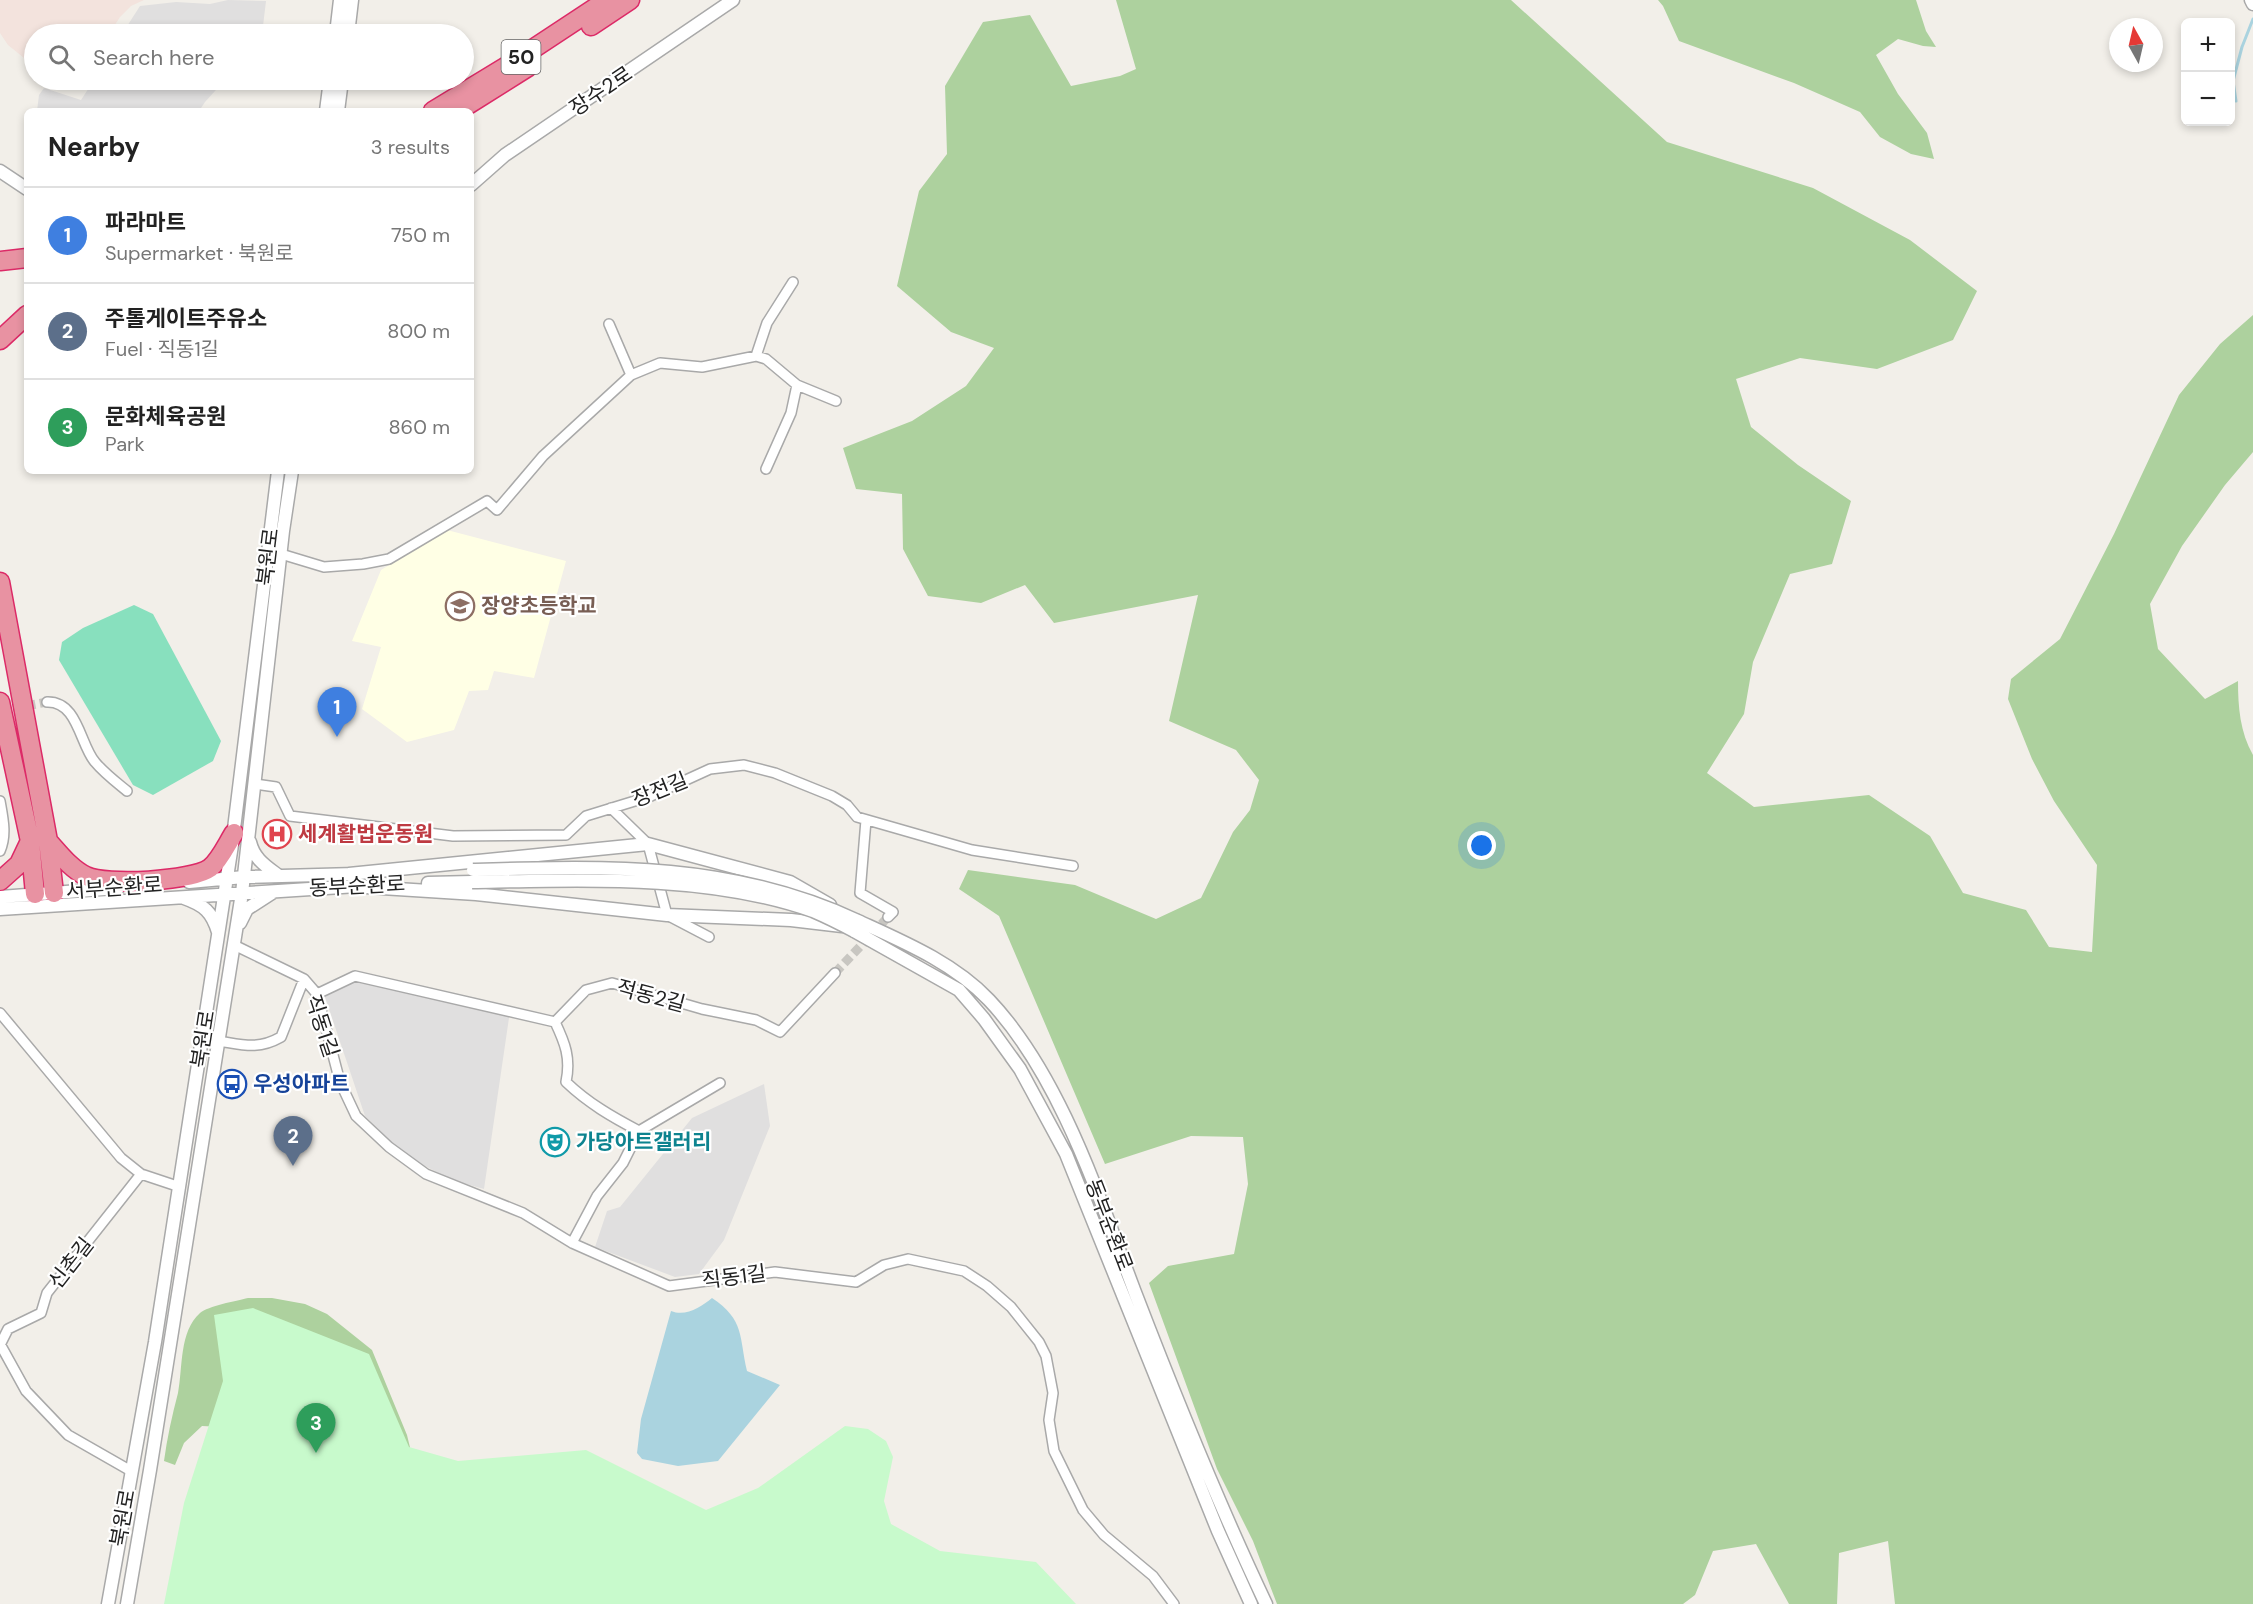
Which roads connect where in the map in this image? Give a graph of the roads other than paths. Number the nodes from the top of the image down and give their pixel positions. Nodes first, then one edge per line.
1 (340, 0) edge
2 (352, 0) edge
3 (607, 0) edge
4 (630, 0) edge
5 (732, 0) edge
6 (337, 24) edge
7 (349, 24) edge
8 (474, 86) edge
9 (329, 90) edge
10 (341, 90) edge
11 (468, 90) edge
12 (326, 108) edge
13 (338, 108) edge
14 (438, 108) edge
15 (463, 108) edge
16 (0, 171) edge
17 (474, 181) edge
18 (24, 187) edge
19 (24, 258) edge
20 (0, 261) edge
21 (24, 268) edge
22 (0, 272) edge
23 (793, 282) dead end
24 (24, 318) edge
25 (609, 324) dead end
26 (0, 340) edge
27 (756, 356) junction
28 (631, 375) junction
29 (797, 385) junction
30 (836, 401) dead end
31 (766, 469) dead end
32 (278, 474) edge
33 (292, 474) edge
34 (281, 554) junction
35 (0, 582) edge
36 (0, 702) edge
37 (47, 702) tunnel mouth
38 (255, 784) junction
39 (127, 791) dead end
40 (0, 801) edge
41 (611, 808) junction
42 (866, 819) junction
43 (241, 833) junction
44 (39, 841) junction
45 (648, 843) junction
46 (0, 851) edge
47 (1072, 866) dead end
48 (279, 876) junction
49 (244, 877) junction
50 (227, 878) junction
51 (0, 880) edge
52 (349, 880) junction
53 (170, 881) junction
54 (129, 885) junction
55 (275, 891) junction
56 (242, 893) junction
57 (225, 894) junction
58 (180, 896) junction
59 (0, 897) edge
60 (55, 899) junction
61 (36, 900) junction
62 (0, 909) edge
63 (667, 915) junction
64 (888, 917) dead end
65 (852, 924) junction
66 (219, 933) junction
67 (708, 937) dead end
68 (235, 939) junction
69 (835, 973) tunnel mouth
70 (303, 979) junction
71 (317, 994) junction
72 (1, 1016) edge
73 (555, 1022) junction
74 (203, 1037) junction
75 (219, 1041) junction
76 (720, 1083) dead end
77 (639, 1131) junction
78 (141, 1174) junction
79 (180, 1186) junction
80 (194, 1189) junction
81 (572, 1243) junction
82 (0, 1344) edge
83 (131, 1471) junction
84 (108, 1604) edge
85 (127, 1604) edge
86 (1173, 1604) edge
87 (1251, 1604) edge
88 (1266, 1604) edge

1 - 6 street
2 - 7 street
3 - 8 highway, 50
4 - 15 highway, 50
5 - 17 street, 장수2로
9 - 12 street
10 - 13 street
11 - 14 highway, 50
16 - 18 street
19 - 20 highway
21 - 22 highway
23 - 27 street
24 - 26 highway
25 - 28 street
27 - 28 street
27 - 29 street
28 - 34 street
29 - 30 street
29 - 31 street
32 - 43 street, 북원로
33 - 34 street, 북원로
34 - 38 street, 북원로
35 - 44 highway
36 - 44 highway
37 - 39 street
38 - 41 street, 장전길
38 - 43 street, 북원로
40 - 46 street
41 - 42 street, 장전길
41 - 45 street
42 - 47 street, 장전길
42 - 64 street
43 - 48 street
43 - 49 street, 북원로
43 - 50 street, 북원로
43 - 53 highway
44 - 51 highway
44 - 54 highway
44 - 60 highway
44 - 61 highway
45 - 52 street
45 - 63 street
45 - 65 street
48 - 49 street, 동부순환로
48 - 52 street, 동부순환로
49 - 50 street, 동부순환로
49 - 56 street, 북원로
50 - 53 street, 서부순환로
50 - 57 street, 북원로
52 - 55 street, 동부순환로
52 - 63 street
52 - 65 street, 동부순환로, bridge
53 - 54 highway
54 - 60 street, 서부순환로
55 - 56 street, 동부순환로
55 - 68 street
56 - 57 street, 서부순환로
56 - 68 street, 북원로
57 - 58 street, 서부순환로
57 - 66 street, 북원로
58 - 60 street, 서부순환로
58 - 66 street
59 - 61 street, 서부순환로
60 - 61 street, 서부순환로
61 - 62 street, 서부순환로
63 - 65 street
63 - 67 street
65 - 87 street, 동부순환로
65 - 88 street, 동부순환로
66 - 74 street, 북원로
68 - 70 street, 직동1길
68 - 75 street, 북원로
69 - 73 street, 적동2길
70 - 71 street, 직동1길
70 - 75 street
71 - 73 street
71 - 81 street, 직동1길
72 - 78 street
73 - 77 street
74 - 75 street
74 - 79 street, 북원로
75 - 80 street, 북원로
76 - 77 street
77 - 81 street
78 - 79 street
78 - 82 street, 신촌길
79 - 80 street
79 - 83 street, 북원로
80 - 85 street, 북원로
81 - 86 street, 직동1길
82 - 83 street
83 - 84 street, 북원로

